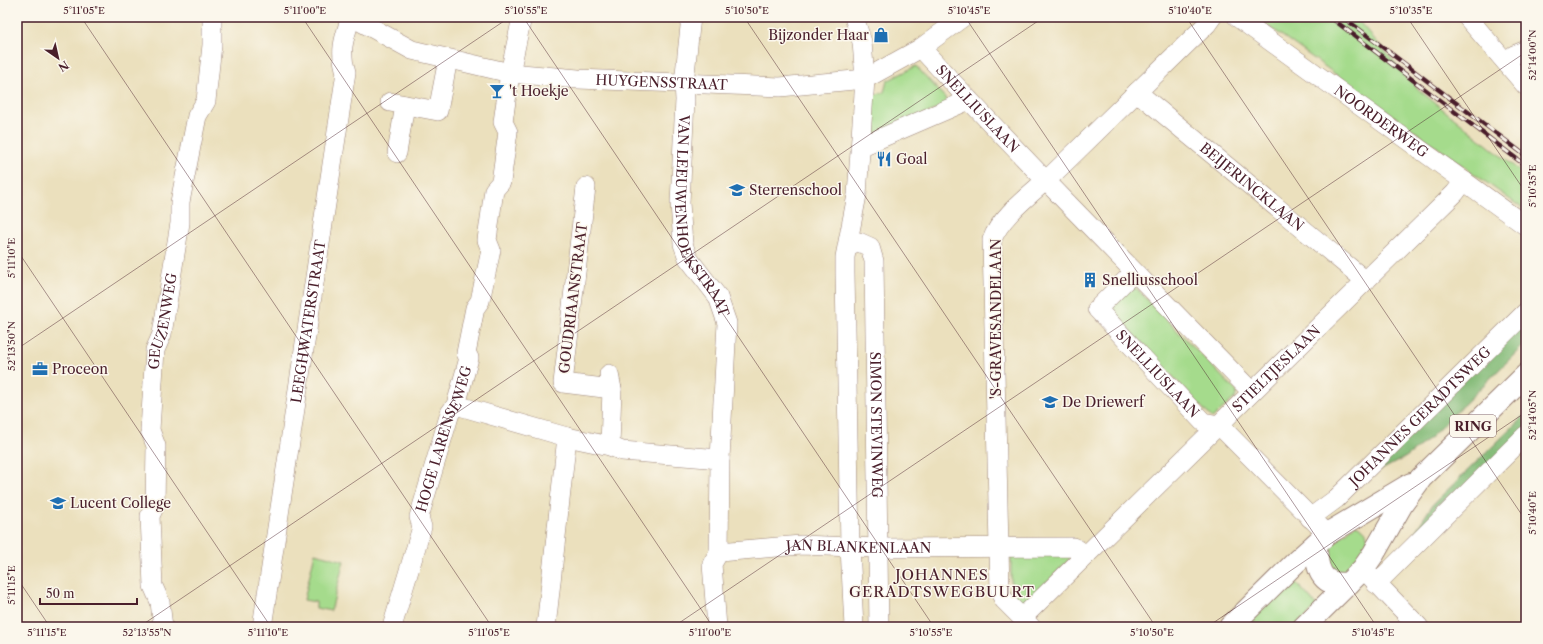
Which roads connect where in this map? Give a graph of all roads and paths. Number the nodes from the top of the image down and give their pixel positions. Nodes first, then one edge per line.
1 (212, 17) edge
2 (352, 17) edge
3 (522, 17) edge
4 (691, 17) edge
5 (854, 17) edge
6 (963, 17) edge
7 (1212, 17) edge
8 (1237, 17) edge
9 (1466, 17) edge
10 (921, 48) junction
11 (1526, 50) edge
12 (448, 59) junction
13 (1506, 62) junction
14 (510, 73) junction
15 (865, 79) junction
16 (684, 84) junction
17 (1526, 86) edge
18 (1137, 92) junction
19 (969, 100) junction
20 (860, 147) junction
21 (397, 153) dead end
22 (1047, 180) junction
23 (1464, 181) junction
24 (586, 187) dead end
25 (1526, 226) edge
26 (849, 246) junction
27 (1134, 272) junction
28 (1366, 282) junction
29 (1526, 312) edge
30 (1526, 375) edge
31 (1252, 392) junction
32 (456, 405) junction
33 (1219, 425) junction
34 (1526, 435) edge
35 (567, 437) junction
36 (610, 446) junction
37 (720, 459) junction
38 (1421, 478) junction
39 (1310, 518) junction
40 (1348, 520) junction
41 (1322, 539) junction
42 (850, 547) junction
43 (1000, 547) junction
44 (878, 548) junction
45 (719, 552) junction
46 (1086, 555) junction
47 (1365, 572) junction
48 (1027, 623) edge
49 (163, 627) edge
50 (262, 627) edge
51 (392, 627) edge
52 (546, 627) edge
53 (717, 627) edge
54 (854, 627) edge
55 (879, 627) edge
56 (1230, 627) edge
57 (1304, 627) edge
58 (1420, 627) edge

1 - 49 street, GEUZENWEG
2 - 12 street, HUYGENSSTRAAT
2 - 50 street, LEEGHWATERSTRAAT
3 - 14 street, HOGE LARENSEWEG
4 - 16 street, VAN LEEUWENHOEKSTRAAT
5 - 15 street, SIMON STEVINWEG
6 - 10 street, HUYGENSSTRAAT
7 - 18 street, 'S-GRAVESANDELAAN
8 - 23 street, NOORDERWEG
9 - 13 street
10 - 15 street, HUYGENSSTRAAT
10 - 19 street, SNELLIUSLAAN
11 - 13 street
12 - 14 street, HUYGENSSTRAAT
12 - 21 street
13 - 17 street
14 - 16 street, HUYGENSSTRAAT
14 - 32 street, HOGE LARENSEWEG
15 - 16 street, HUYGENSSTRAAT
15 - 20 street, SIMON STEVINWEG
16 - 37 street, VAN LEEUWENHOEKSTRAAT
18 - 22 street, 'S-GRAVESANDELAAN
18 - 28 street, BEIJERINCKLAAN
19 - 20 street
19 - 22 street, SNELLIUSLAAN
20 - 26 street, SIMON STEVINWEG
22 - 27 street, SNELLIUSLAAN
22 - 43 street, 'S-GRAVESANDELAAN
23 - 25 street, NOORDERWEG
23 - 28 street, STIELTJESLAAN
24 - 36 street, GOUDRIAANSTRAAT
26 - 42 street, SIMON STEVINWEG
26 - 44 street, SIMON STEVINWEG
27 - 31 street, SNELLIUSLAAN
27 - 33 street, SNELLIUSLAAN
28 - 31 street, STIELTJESLAAN
29 - 39 street, JOHANNES GERADTSWEG
30 - 38 main road, RING
31 - 33 street, STIELTJESLAAN
32 - 35 street
32 - 51 street, HOGE LARENSEWEG
33 - 39 street, SNELLIUSLAAN
33 - 46 street, STIELTJESLAAN
34 - 47 street
35 - 36 street
35 - 52 street
36 - 37 street
37 - 45 street, VAN LEEUWENHOEKSTRAAT
38 - 40 main road, RING
38 - 47 main road, RING
39 - 41 street, SNELLIUSLAAN
40 - 41 main road, RING
40 - 47 main road
41 - 47 main road
41 - 56 main road, RING
42 - 44 street, JAN BLANKENLAAN
42 - 45 street, JAN BLANKENLAAN
42 - 54 street, SIMON STEVINWEG
43 - 44 street, JAN BLANKENLAAN
43 - 46 street
43 - 48 street, 'S-GRAVESANDELAAN
44 - 55 street, SIMON STEVINWEG
45 - 53 street, VAN LEEUWENHOEKSTRAAT
46 - 48 street, STIELTJESLAAN
47 - 57 main road, RING
47 - 58 street

